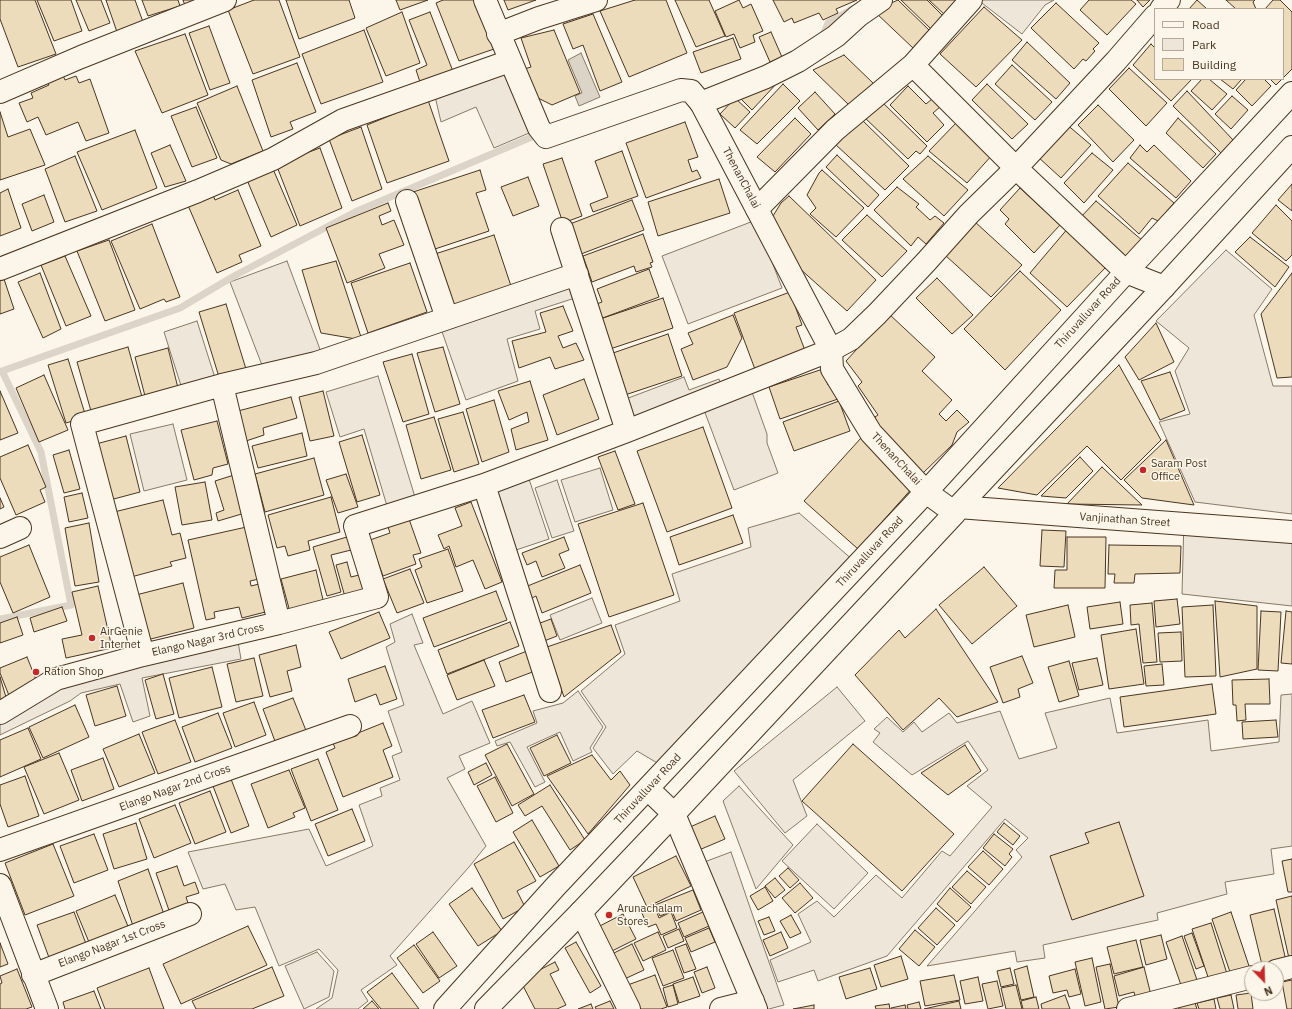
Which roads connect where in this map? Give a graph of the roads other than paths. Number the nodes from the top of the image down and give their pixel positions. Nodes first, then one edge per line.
1 (225, 0) edge
2 (485, 0) edge
3 (596, 0) edge
4 (881, 0) edge
5 (971, 0) edge
6 (1169, 0) edge
7 (1162, 8) edge
8 (1154, 17) edge
9 (498, 34) junction
10 (510, 61) junction
11 (913, 65) junction
12 (0, 92) edge
13 (1292, 93) edge
14 (701, 103) junction
15 (1292, 147) edge
16 (1016, 168) junction
17 (407, 201) dead end
18 (757, 209) junction
19 (562, 229) dead end
20 (0, 269) edge
21 (1126, 272) junction
22 (577, 274) junction
23 (1164, 287) junction
24 (447, 318) junction
25 (831, 350) junction
26 (222, 385) junction
27 (627, 431) junction
28 (484, 484) junction
29 (926, 492) junction
30 (957, 510) junction
31 (20, 528) dead end
32 (1292, 532) edge
33 (0, 537) edge
34 (279, 623) junction
35 (143, 654) junction
36 (550, 691) dead end
37 (0, 713) edge
38 (350, 726) dead end
39 (648, 789) junction
40 (674, 814) junction
41 (0, 850) edge
42 (0, 885) edge
43 (581, 912) junction
44 (190, 914) dead end
45 (33, 974) junction
46 (1244, 980) edge
47 (755, 1005) edge
48 (47, 1009) edge
49 (445, 1009) edge
50 (486, 1009) edge
51 (629, 1009) edge
52 (721, 1009) edge
53 (1128, 1009) edge

1 - 12 street
2 - 9 street, ThenanChalai
3 - 9 street
4 - 14 street
5 - 11 street
6 - 7 street
8 - 16 street
9 - 10 street, ThenanChalai
10 - 14 street, ThenanChalai
10 - 20 street
11 - 16 street
11 - 18 street
13 - 21 street, Thiruvalluvar Road
14 - 18 street, ThenanChalai
15 - 23 street
16 - 21 street
16 - 25 street
17 - 24 street
18 - 25 street, ThenanChalai
19 - 22 street
21 - 23 street
21 - 29 street, Thiruvalluvar Road
22 - 24 street
22 - 27 street
23 - 30 street
24 - 26 street
25 - 27 street
25 - 29 street, ThenanChalai
26 - 34 street
26 - 35 street
27 - 28 street
28 - 34 street, Elango Nagar 3rd Cross
28 - 36 street
29 - 30 street, ThenanChalai
29 - 39 street, Thiruvalluvar Road
30 - 32 street, Vanjinathan Street
30 - 40 street
31 - 33 street
34 - 35 street, Elango Nagar 3rd Cross
35 - 37 street, Elango Nagar 3rd Cross
38 - 41 street, Elango Nagar 2nd Cross
39 - 40 street
39 - 49 street, Thiruvalluvar Road
40 - 43 street
40 - 47 street
42 - 45 street
43 - 50 street
43 - 51 street
44 - 45 street, Elango Nagar 1st Cross
45 - 48 street
46 - 53 street
47 - 52 street

